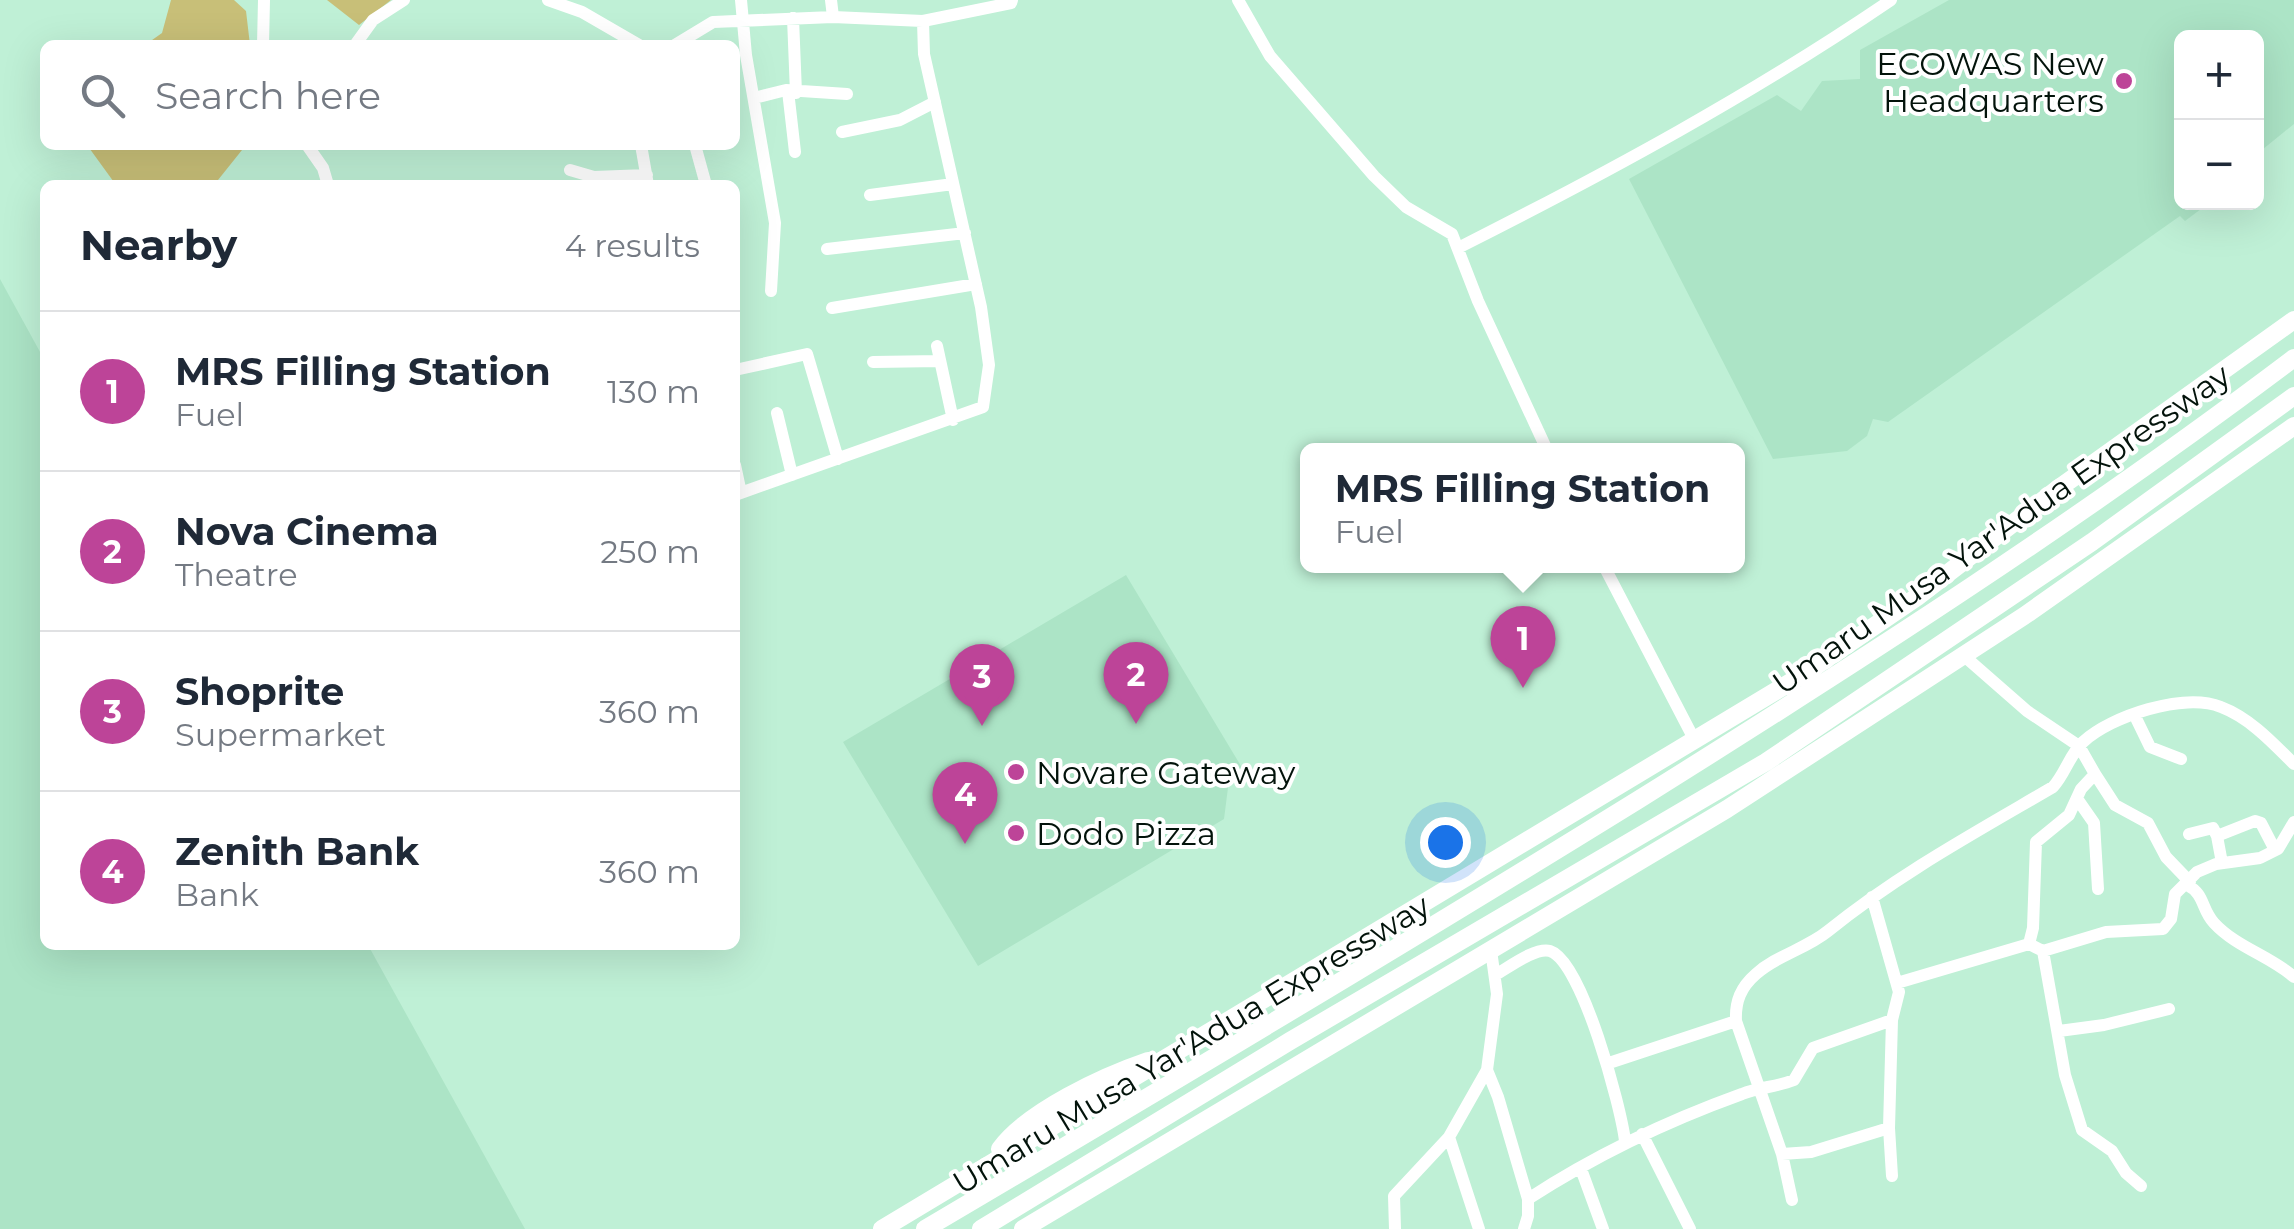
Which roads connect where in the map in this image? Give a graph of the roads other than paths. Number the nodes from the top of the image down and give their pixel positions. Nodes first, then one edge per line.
1 (264, 0) edge
2 (404, 0) edge
3 (548, 0) edge
4 (741, 0) edge
5 (831, 0) edge
6 (1012, 0) edge
7 (1238, 0) edge
8 (1891, 0) edge
9 (834, 17) junction
10 (793, 18) junction
11 (743, 19) junction
12 (923, 22) junction
13 (263, 40) edge
14 (359, 40) edge
15 (630, 40) edge
16 (683, 40) edge
17 (792, 92) junction
18 (847, 94) dead end
19 (754, 98) junction
20 (935, 102) junction
21 (842, 132) dead end
22 (310, 150) edge
23 (642, 150) edge
24 (697, 150) edge
25 (795, 152) dead end
26 (570, 170) dead end
27 (326, 180) edge
28 (648, 180) edge
29 (705, 180) edge
30 (954, 184) junction
31 (870, 195) dead end
32 (965, 234) junction
33 (827, 248) dead end
34 (1458, 248) junction
35 (976, 284) junction
36 (771, 292) dead end
37 (832, 308) dead end
38 (2294, 320) edge
39 (937, 346) dead end
40 (2294, 358) edge
41 (940, 361) junction
42 (873, 362) dead end
43 (740, 369) edge
44 (2294, 396) edge
45 (777, 413) dead end
46 (954, 420) junction
47 (2294, 426) edge
48 (1545, 443) edge
49 (838, 459) junction
50 (792, 475) junction
51 (740, 493) edge
52 (1608, 573) edge
53 (1964, 655) junction
54 (2134, 714) junction
55 (1694, 739) junction
56 (2078, 746) junction
57 (2181, 760) dead end
58 (2294, 764) edge
59 (2095, 774) junction
60 (2078, 800) junction
61 (1559, 822) junction
62 (2294, 822) edge
63 (2189, 834) dead end
64 (2218, 836) junction
65 (2275, 850) junction
66 (2222, 863) junction
67 (2188, 884) junction
68 (1600, 885) junction
69 (2098, 889) dead end
70 (1488, 893) junction
71 (1872, 898) junction
72 (1490, 924) junction
73 (2029, 944) junction
74 (1491, 950) junction
75 (2043, 951) junction
76 (1495, 975) junction
77 (1354, 976) junction
78 (2294, 977) edge
79 (1897, 983) junction
80 (1369, 995) junction
81 (1256, 1006) junction
82 (2169, 1009) dead end
83 (1892, 1020) junction
84 (1736, 1021) junction
85 (2059, 1030) junction
86 (1608, 1063) junction
87 (1294, 1068) junction
88 (1488, 1070) junction
89 (1759, 1090) junction
90 (1889, 1128) junction
91 (1642, 1134) junction
92 (1449, 1138) junction
93 (1624, 1141) junction
94 (1782, 1154) junction
95 (1581, 1169) junction
96 (1892, 1176) dead end
97 (2141, 1186) dead end
98 (1528, 1200) junction
99 (1792, 1200) dead end
100 (1526, 1228) edge
101 (882, 1229) edge
102 (925, 1229) edge
103 (981, 1229) edge
104 (1024, 1229) edge
105 (1395, 1229) edge
106 (1480, 1229) edge
107 (1603, 1229) edge
108 (1690, 1229) edge

1 - 13 street
2 - 14 street
3 - 15 street
4 - 11 street
5 - 9 street
6 - 12 street
7 - 34 street
8 - 34 street
9 - 10 street
9 - 12 street
10 - 11 street
10 - 17 street
11 - 16 street
11 - 19 street
12 - 20 street
17 - 18 street
17 - 19 street
17 - 25 street
19 - 36 street
20 - 21 street
20 - 30 street
22 - 27 street
23 - 28 street
24 - 29 street
26 - 28 street
30 - 31 street
30 - 32 street
32 - 33 street
32 - 35 street
34 - 48 street
35 - 37 street
35 - 46 street
38 - 55 highway, Umaru Musa Yar'Adua Expressway
39 - 41 street
40 - 70 highway, Umaru Musa Yar'Adua Expressway
41 - 42 street
41 - 46 street
43 - 49 street
44 - 72 highway, Umaru Musa Yar'Adua Expressway
45 - 50 street
46 - 49 street
47 - 53 highway
49 - 50 street
50 - 51 street
52 - 55 street
53 - 56 street
53 - 68 highway
54 - 56 street
54 - 57 street
54 - 58 street
55 - 61 highway, Umaru Musa Yar'Adua Expressway
56 - 59 street
56 - 71 street
59 - 60 street
59 - 67 street
60 - 69 street
60 - 73 street
61 - 70 highway
61 - 81 highway, Umaru Musa Yar'Adua Expressway
62 - 65 street
63 - 64 street
64 - 65 street
64 - 66 street
65 - 66 street
66 - 67 street
67 - 75 street
67 - 78 street
68 - 72 highway
68 - 74 highway
70 - 77 highway, Umaru Musa Yar'Adua Expressway
71 - 79 street
71 - 84 street
72 - 80 highway, Umaru Musa Yar'Adua Expressway
73 - 75 street
73 - 79 street
74 - 76 street
74 - 87 highway
75 - 85 street
76 - 86 street
76 - 88 street
77 - 81 highway
77 - 102 highway, Umaru Musa Yar'Adua Expressway
79 - 83 street
80 - 87 highway
80 - 103 highway, Umaru Musa Yar'Adua Expressway
81 - 101 highway, Umaru Musa Yar'Adua Expressway
82 - 85 street
83 - 89 street
83 - 90 street
84 - 86 street
84 - 89 street
85 - 97 street
86 - 93 street
87 - 104 highway
88 - 92 street
88 - 98 street
89 - 91 street
89 - 94 street
90 - 94 street
90 - 96 street
91 - 93 street
91 - 108 street
92 - 105 street
92 - 106 street
93 - 95 street
94 - 99 street
95 - 98 street
95 - 107 street
98 - 100 street

